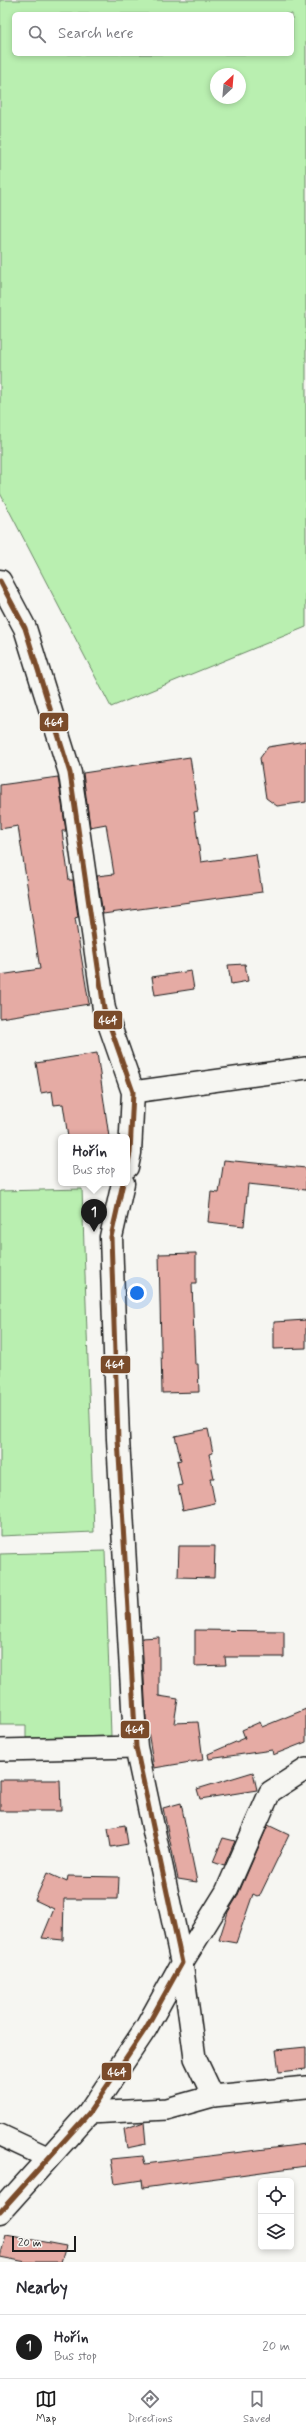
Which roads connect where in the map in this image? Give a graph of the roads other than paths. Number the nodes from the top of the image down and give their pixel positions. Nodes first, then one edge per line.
1 (0, 581) edge
2 (306, 1068) edge
3 (133, 1092) junction
4 (130, 1153) edge
5 (122, 1186) edge
6 (136, 1747) junction
7 (0, 1750) edge
8 (306, 1769) edge
9 (182, 1962) junction
10 (306, 2086) edge
11 (213, 2096) junction
12 (89, 2113) junction
13 (0, 2135) edge
14 (47, 2157) junction
15 (0, 2212) edge

1 - 3 street
2 - 3 street
3 - 4 street
5 - 6 street
6 - 7 street
6 - 9 street
8 - 9 street
9 - 11 street
9 - 12 street
10 - 11 street
11 - 12 street
12 - 14 street
13 - 14 street
14 - 15 street

